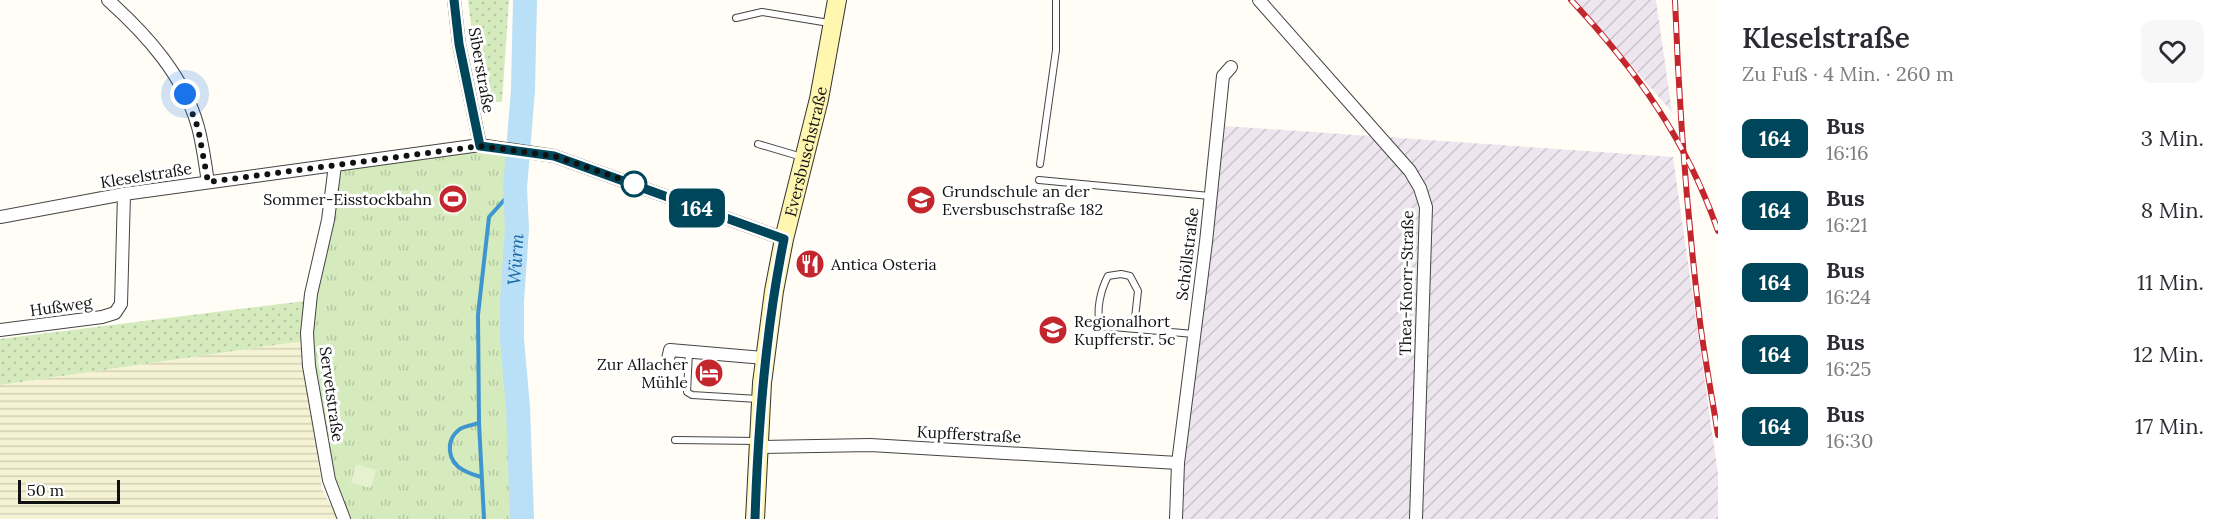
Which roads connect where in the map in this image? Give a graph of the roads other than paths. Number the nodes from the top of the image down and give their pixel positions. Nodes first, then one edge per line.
1 (454, 0) edge
2 (837, 0) edge
3 (1056, 0) edge
4 (1259, 0) edge
5 (110, 1) edge
6 (736, 18) dead end
7 (833, 23) junction
8 (1231, 67) dead end
9 (758, 144) dead end
10 (480, 146) junction
11 (805, 158) junction
12 (1041, 164) dead end
13 (335, 165) junction
14 (1040, 180) dead end
15 (208, 182) junction
16 (124, 194) junction
17 (1211, 196) junction
18 (0, 217) edge
19 (784, 239) junction
20 (1134, 327) junction
21 (0, 330) edge
22 (1194, 334) junction
23 (689, 352) junction
24 (765, 358) junction
25 (668, 359) dead end
26 (761, 399) junction
27 (675, 440) dead end
28 (758, 444) junction
29 (1178, 463) junction
30 (344, 519) edge
31 (755, 519) edge
32 (1176, 519) edge
33 (1416, 519) edge

1 - 10 street, Siberstraße
2 - 7 main road, Eversbuschstraße
3 - 12 lane
4 - 33 street, Thea-Knorr-Straße
5 - 15 street
6 - 7 lane
7 - 11 main road, Eversbuschstraße
8 - 17 street, Schöllstraße
9 - 11 lane
10 - 13 street, Kleselstraße
10 - 19 street, Kleselstraße
11 - 19 main road, Eversbuschstraße
13 - 15 street, Kleselstraße
13 - 30 street, Servetstraße
14 - 17 lane
15 - 16 street, Kleselstraße
16 - 18 street, Kleselstraße
16 - 21 street, Hußweg
17 - 22 street, Schöllstraße
19 - 24 main road, Eversbuschstraße
20 - 20 lane
20 - 22 lane
22 - 29 street, Schöllstraße
23 - 24 street
23 - 25 street
23 - 26 lane
24 - 26 main road, Eversbuschstraße
26 - 28 main road, Eversbuschstraße
27 - 28 lane
28 - 29 street, Kupfferstraße
28 - 31 main road, Eversbuschstraße
29 - 32 street, Schöllstraße

